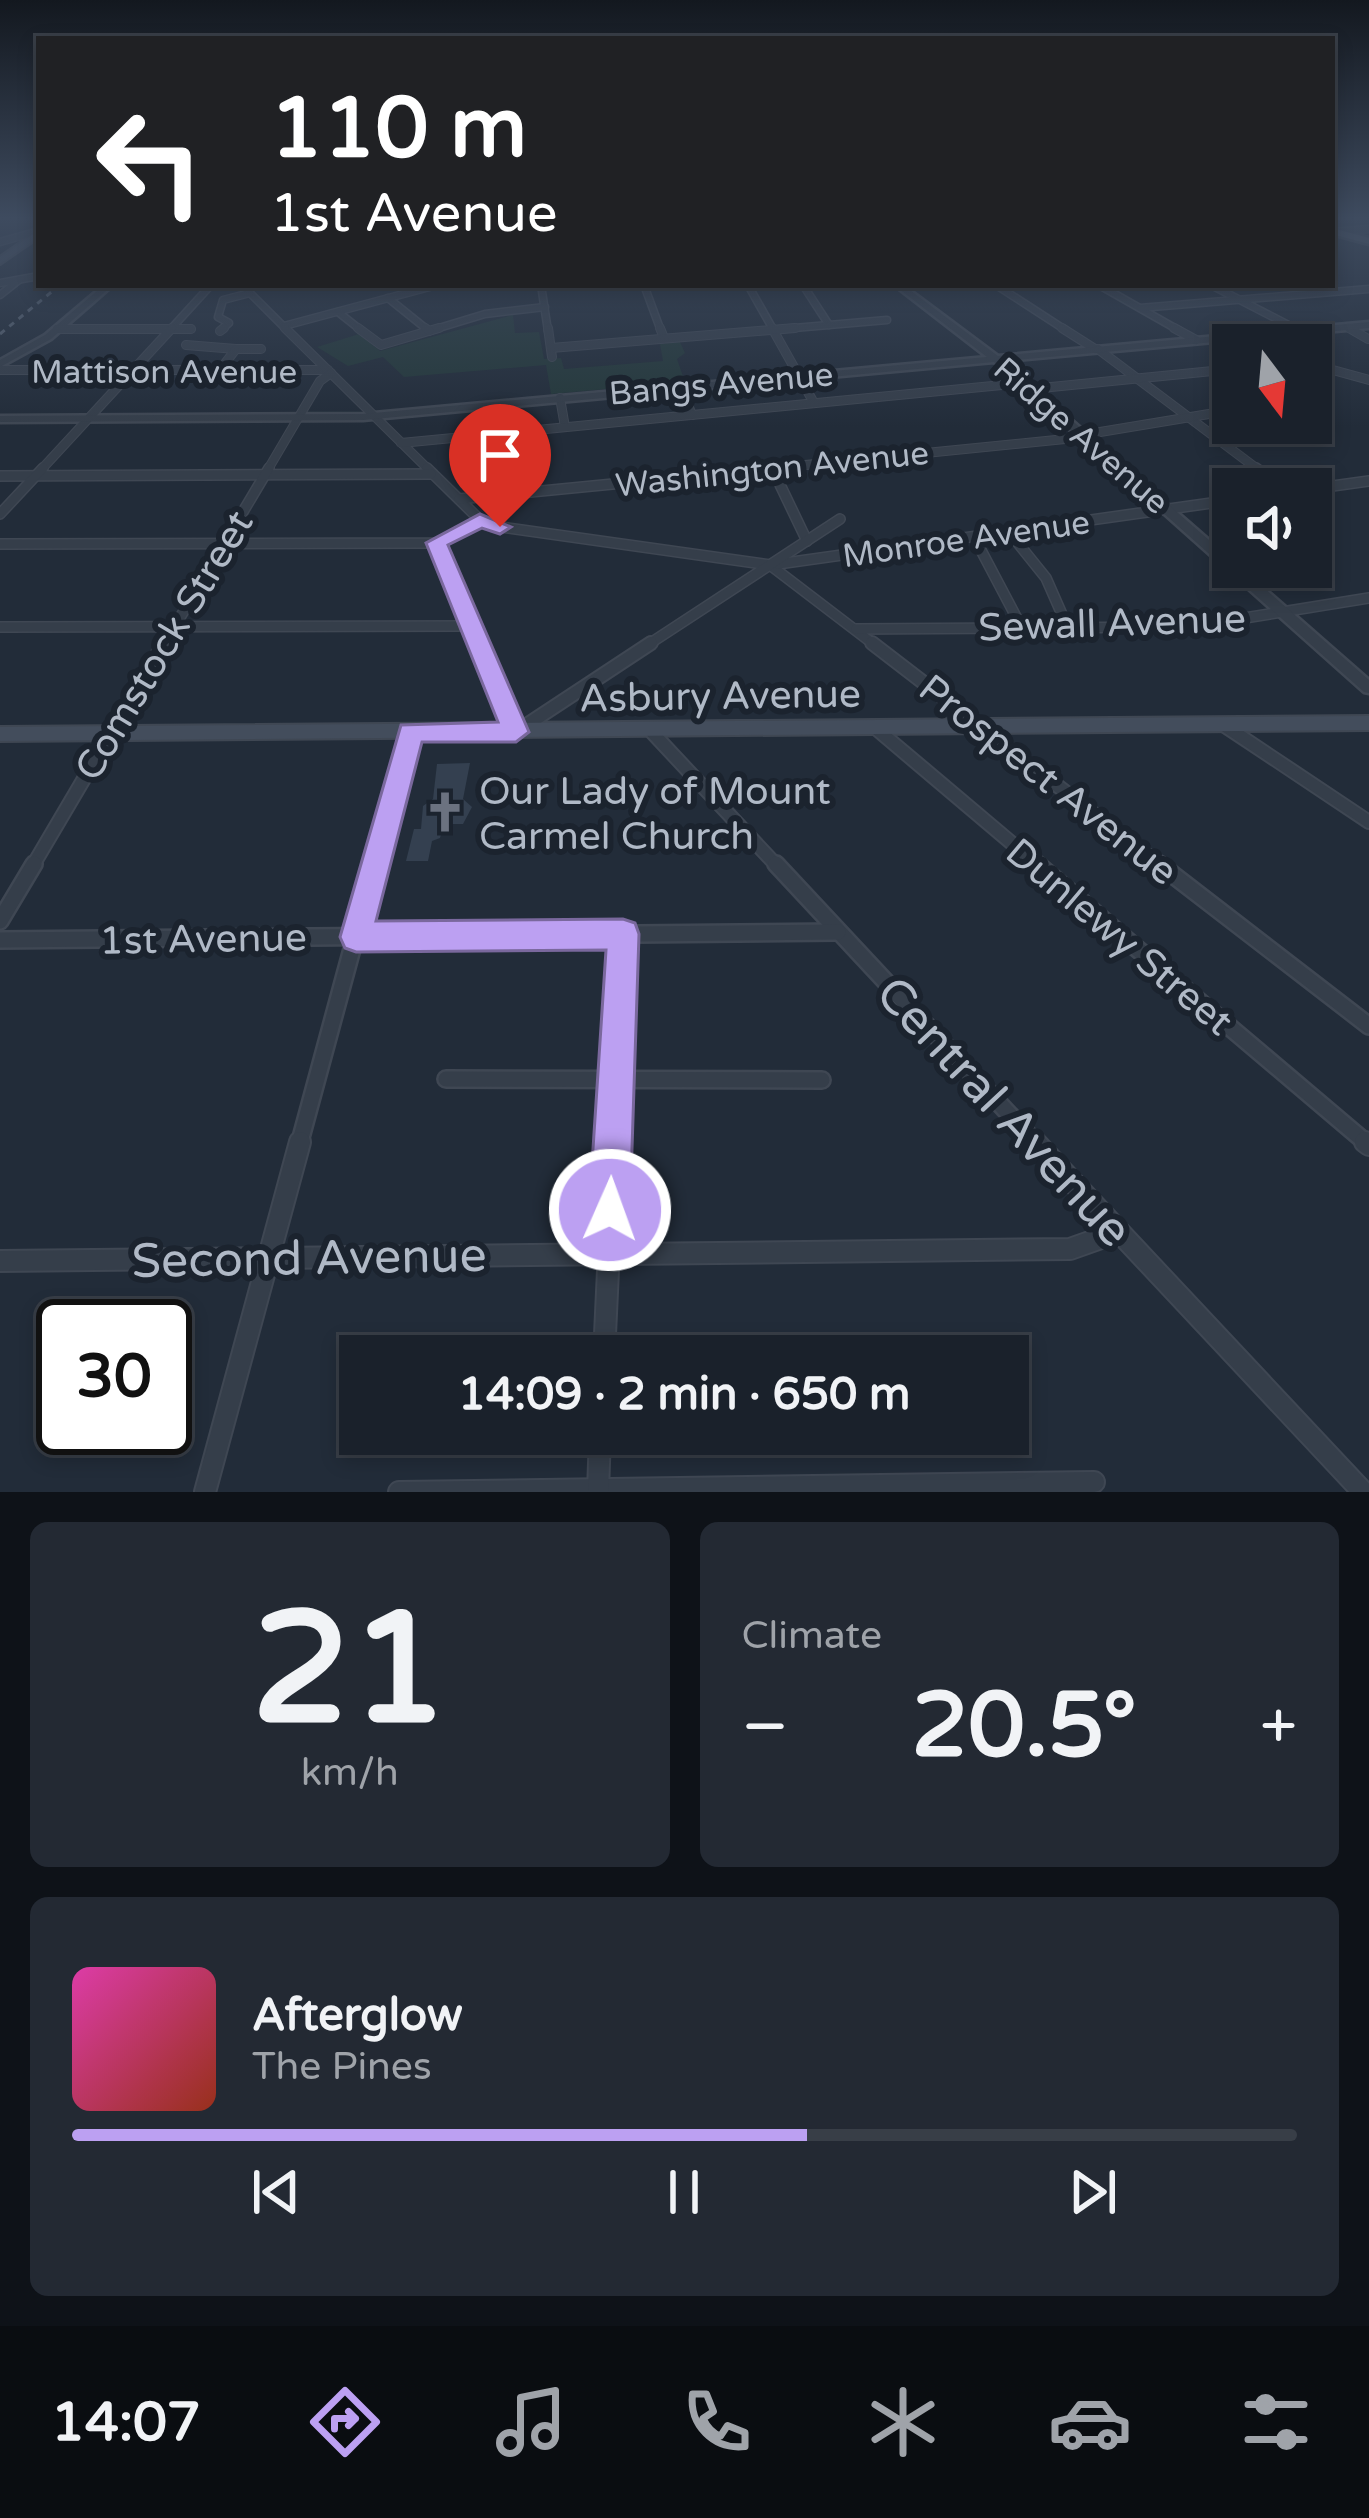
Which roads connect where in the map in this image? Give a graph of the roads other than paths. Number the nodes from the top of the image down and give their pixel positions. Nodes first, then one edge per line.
1 (105, 288) edge
2 (208, 288) edge
3 (426, 288) edge
4 (542, 288) edge
5 (645, 288) edge
6 (750, 288) edge
7 (805, 288) edge
8 (906, 288) edge
9 (1001, 288) edge
10 (1105, 288) edge
11 (1216, 288) edge
12 (246, 289) edge
13 (1369, 289) edge
14 (1351, 290) junction
15 (388, 298) junction
16 (1240, 300) junction
17 (1369, 302) edge
18 (545, 307) junction
19 (1140, 308) junction
20 (338, 312) junction
21 (887, 320) dead end
22 (1287, 324) edge
23 (830, 325) junction
24 (1369, 325) edge
25 (284, 326) junction
26 (1348, 327) junction
27 (1332, 328) edge
28 (57, 329) junction
29 (170, 329) junction
30 (191, 329) dead end
31 (772, 329) junction
32 (429, 331) junction
33 (220, 332) dead end
34 (664, 338) junction
35 (1212, 339) edge
36 (1368, 339) edge
37 (1196, 340) junction
38 (186, 345) dead end
39 (236, 349) junction
40 (261, 349) dead end
41 (1096, 349) junction
42 (995, 358) junction
43 (319, 360) junction
44 (0, 367) edge
45 (132, 370) junction
46 (1332, 370) edge
47 (219, 371) junction
48 (330, 371) junction
49 (1212, 371) edge
50 (263, 372) junction
51 (799, 376) junction
52 (1138, 379) junction
53 (1369, 380) edge
54 (1027, 386) junction
55 (681, 387) junction
56 (560, 398) junction
57 (814, 403) junction
58 (1212, 414) edge
59 (692, 415) junction
60 (374, 416) junction
61 (298, 418) junction
62 (1189, 418) junction
63 (0, 419) edge
64 (87, 419) junction
65 (565, 427) junction
66 (1083, 436) junction
67 (401, 443) junction
68 (772, 468) junction
69 (1256, 468) edge
70 (431, 473) junction
71 (265, 474) junction
72 (0, 476) edge
73 (35, 476) junction
74 (1369, 481) edge
75 (1332, 486) edge
76 (459, 500) junction
77 (1212, 503) edge
78 (1168, 509) junction
79 (0, 514) edge
80 (840, 519) dead end
81 (480, 520) junction
82 (1009, 532) junction
83 (974, 537) junction
84 (807, 541) junction
85 (224, 542) junction
86 (436, 543) junction
87 (0, 544) edge
88 (770, 566) junction
89 (1369, 598) edge
90 (1284, 612) junction
91 (175, 626) junction
92 (470, 626) junction
93 (0, 627) edge
94 (1022, 628) junction
95 (1068, 628) junction
96 (854, 629) junction
97 (1369, 688) edge
98 (1369, 723) edge
99 (1222, 724) junction
100 (873, 726) junction
101 (981, 726) junction
102 (649, 729) junction
103 (411, 732) junction
104 (516, 732) junction
105 (111, 733) junction
106 (0, 734) edge
107 (1369, 822) edge
108 (0, 921) edge
109 (838, 932) junction
110 (623, 934) junction
111 (356, 937) junction
112 (0, 940) edge
113 (1369, 1026) edge
114 (446, 1079) dead end
115 (615, 1079) junction
116 (822, 1080) dead end
117 (1369, 1145) edge
118 (1118, 1232) junction
119 (608, 1254) junction
120 (269, 1258) junction
121 (0, 1261) edge
122 (605, 1335) edge
123 (600, 1455) edge
124 (1094, 1482) dead end
125 (598, 1491) edge
126 (205, 1492) edge
127 (399, 1492) edge
128 (1363, 1492) edge

1 - 28 street
2 - 29 street
3 - 15 street
4 - 18 street
5 - 34 street
6 - 31 street
7 - 23 street
8 - 42 street, Ridge Avenue
9 - 41 street
10 - 19 street
11 - 16 street
12 - 25 street
12 - 33 street
13 - 14 street
14 - 16 street
14 - 17 street
15 - 20 street
15 - 32 street
16 - 19 street
16 - 22 street
18 - 32 street
18 - 34 street
19 - 37 street
20 - 25 street
20 - 32 street
21 - 23 street
23 - 31 street
24 - 26 street, Bangs Avenue
25 - 43 street
26 - 27 street, Bangs Avenue
26 - 36 street
28 - 29 street
28 - 44 street
29 - 30 street
29 - 45 street
31 - 34 street
31 - 51 street
35 - 37 street, Bangs Avenue
37 - 41 street, Bangs Avenue
38 - 39 street
39 - 40 street
39 - 47 street
41 - 42 street, Bangs Avenue
41 - 52 street
42 - 51 street, Bangs Avenue
42 - 54 street, Ridge Avenue
43 - 48 street
43 - 50 street
44 - 45 street, Mattison Avenue
45 - 47 street, Mattison Avenue
45 - 64 street
46 - 53 street
47 - 50 street, Mattison Avenue
48 - 50 street, Mattison Avenue
48 - 60 street
48 - 61 street, Comstock Street
49 - 52 street
51 - 55 street, Bangs Avenue
51 - 57 street
52 - 54 street
52 - 62 street
54 - 57 street
54 - 66 street, Ridge Avenue
55 - 56 street, Bangs Avenue
55 - 59 street
56 - 60 street, Bangs Avenue
56 - 65 street
57 - 59 street
58 - 62 street, Washington Avenue
59 - 65 street
60 - 61 street, Bangs Avenue
60 - 67 street
61 - 64 street, Bangs Avenue
61 - 71 street, Comstock Street
62 - 66 street, Washington Avenue
62 - 69 street
63 - 64 street, Bangs Avenue
64 - 73 street
65 - 67 street
66 - 68 street, Washington Avenue
66 - 78 street, Ridge Avenue
67 - 70 street
68 - 76 street, Washington Avenue
68 - 84 street
70 - 71 street
70 - 76 street
71 - 73 street
71 - 85 street, Comstock Street
72 - 73 street
73 - 79 street
74 - 75 street
76 - 81 street
77 - 78 street, Monroe Avenue
78 - 82 street, Monroe Avenue
78 - 90 street, Ridge Avenue
80 - 84 street
81 - 86 street
81 - 88 street, Prospect Avenue
82 - 83 street, Monroe Avenue
82 - 95 street
83 - 88 street, Monroe Avenue
83 - 94 street
84 - 88 street
85 - 86 street
85 - 87 street
85 - 91 street, Comstock Street
86 - 92 street
88 - 96 street, Prospect Avenue
88 - 104 street
89 - 90 street, Sewall Avenue
90 - 95 street, Sewall Avenue
90 - 97 street, Ridge Avenue
91 - 92 street
91 - 93 street
91 - 105 street, Comstock Street
92 - 104 street
94 - 95 street, Sewall Avenue
94 - 96 street, Sewall Avenue
96 - 101 street, Prospect Avenue
98 - 99 main road, Asbury Avenue
99 - 101 main road, Asbury Avenue
99 - 107 street
100 - 101 main road, Asbury Avenue
100 - 102 main road, Asbury Avenue
100 - 117 street, Dunlewy Street
101 - 113 street, Prospect Avenue
102 - 104 main road, Asbury Avenue
102 - 109 street, Central Avenue
103 - 104 main road, Asbury Avenue
103 - 105 main road, Asbury Avenue
103 - 111 street
105 - 106 main road, Asbury Avenue
105 - 108 street, Comstock Street
109 - 110 street, 1st Avenue
109 - 118 street, Central Avenue
110 - 111 street, 1st Avenue
110 - 115 street
111 - 112 street, 1st Avenue
111 - 120 street
114 - 115 street
115 - 116 street
115 - 119 street
118 - 119 street, Second Avenue
118 - 128 street, Central Avenue
119 - 120 street, Second Avenue
119 - 122 street
120 - 121 street, Second Avenue
120 - 126 street
123 - 125 street
124 - 125 street
125 - 127 street

